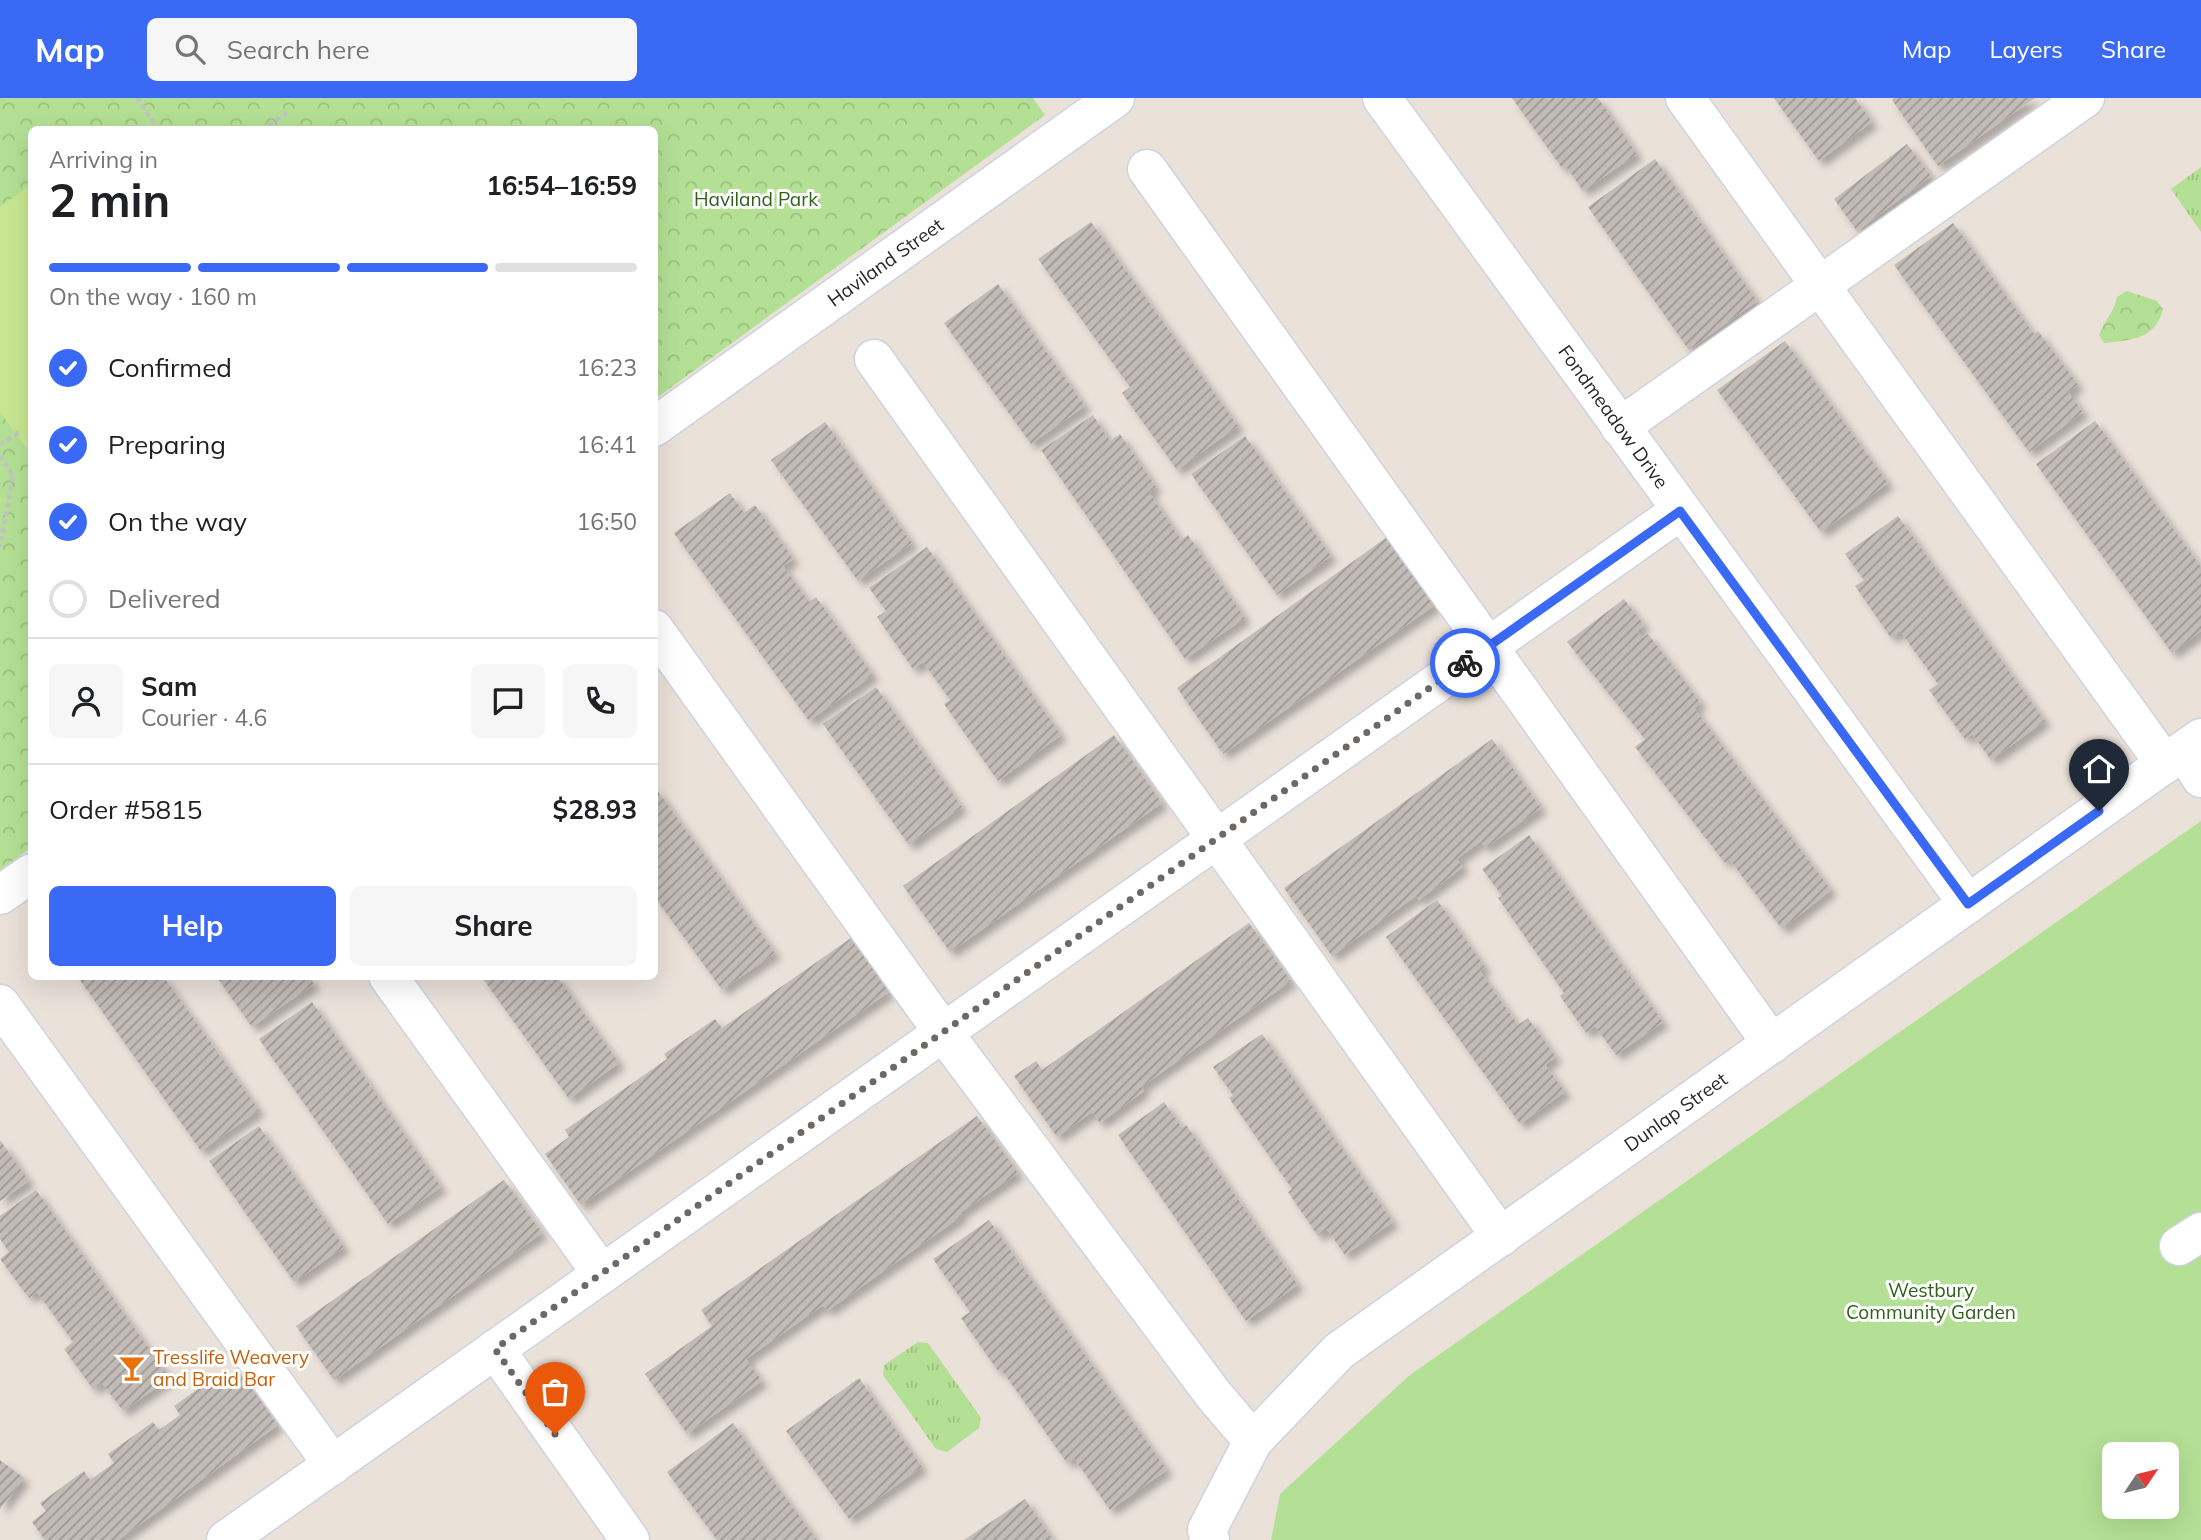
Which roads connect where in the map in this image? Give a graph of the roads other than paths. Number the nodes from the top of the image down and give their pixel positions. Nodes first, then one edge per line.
1 (1115, 98) edge
2 (1382, 98) edge
3 (1685, 98) edge
4 (2085, 98) edge
5 (1147, 169) dead end
6 (1819, 286) junction
7 (874, 359) dead end
8 (658, 424) edge
9 (1620, 428) junction
10 (1680, 511) junction
11 (658, 635) edge
12 (1488, 647) junction
13 (2188, 758) edge
14 (1217, 839) junction
15 (28, 876) edge
16 (0, 895) edge
17 (1968, 904) junction
18 (391, 980) edge
19 (0, 1004) edge
20 (943, 1032) junction
21 (1772, 1044) junction
22 (1501, 1237) junction
23 (602, 1274) junction
24 (495, 1349) junction
25 (1253, 1441) junction
26 (333, 1465) junction
27 (226, 1540) edge
28 (630, 1540) edge
29 (1210, 1540) edge

1 - 8 street, Haviland Street
2 - 9 street, Fondmeadow Drive
3 - 6 street
4 - 6 street
5 - 12 street
6 - 9 street
6 - 13 street
7 - 14 street
9 - 10 street, Fondmeadow Drive
10 - 12 street
10 - 17 street, Fondmeadow Drive
11 - 20 street
12 - 14 street
12 - 21 street
13 - 17 street, Dunlap Street
14 - 20 street
14 - 22 street
15 - 16 street
17 - 21 street, Dunlap Street
18 - 23 street
19 - 26 street
20 - 23 street
20 - 25 street
21 - 22 street, Dunlap Street
22 - 25 street, Dunlap Street
23 - 24 street
24 - 26 street
24 - 28 street
25 - 29 street, Dunlap Street
26 - 27 street

